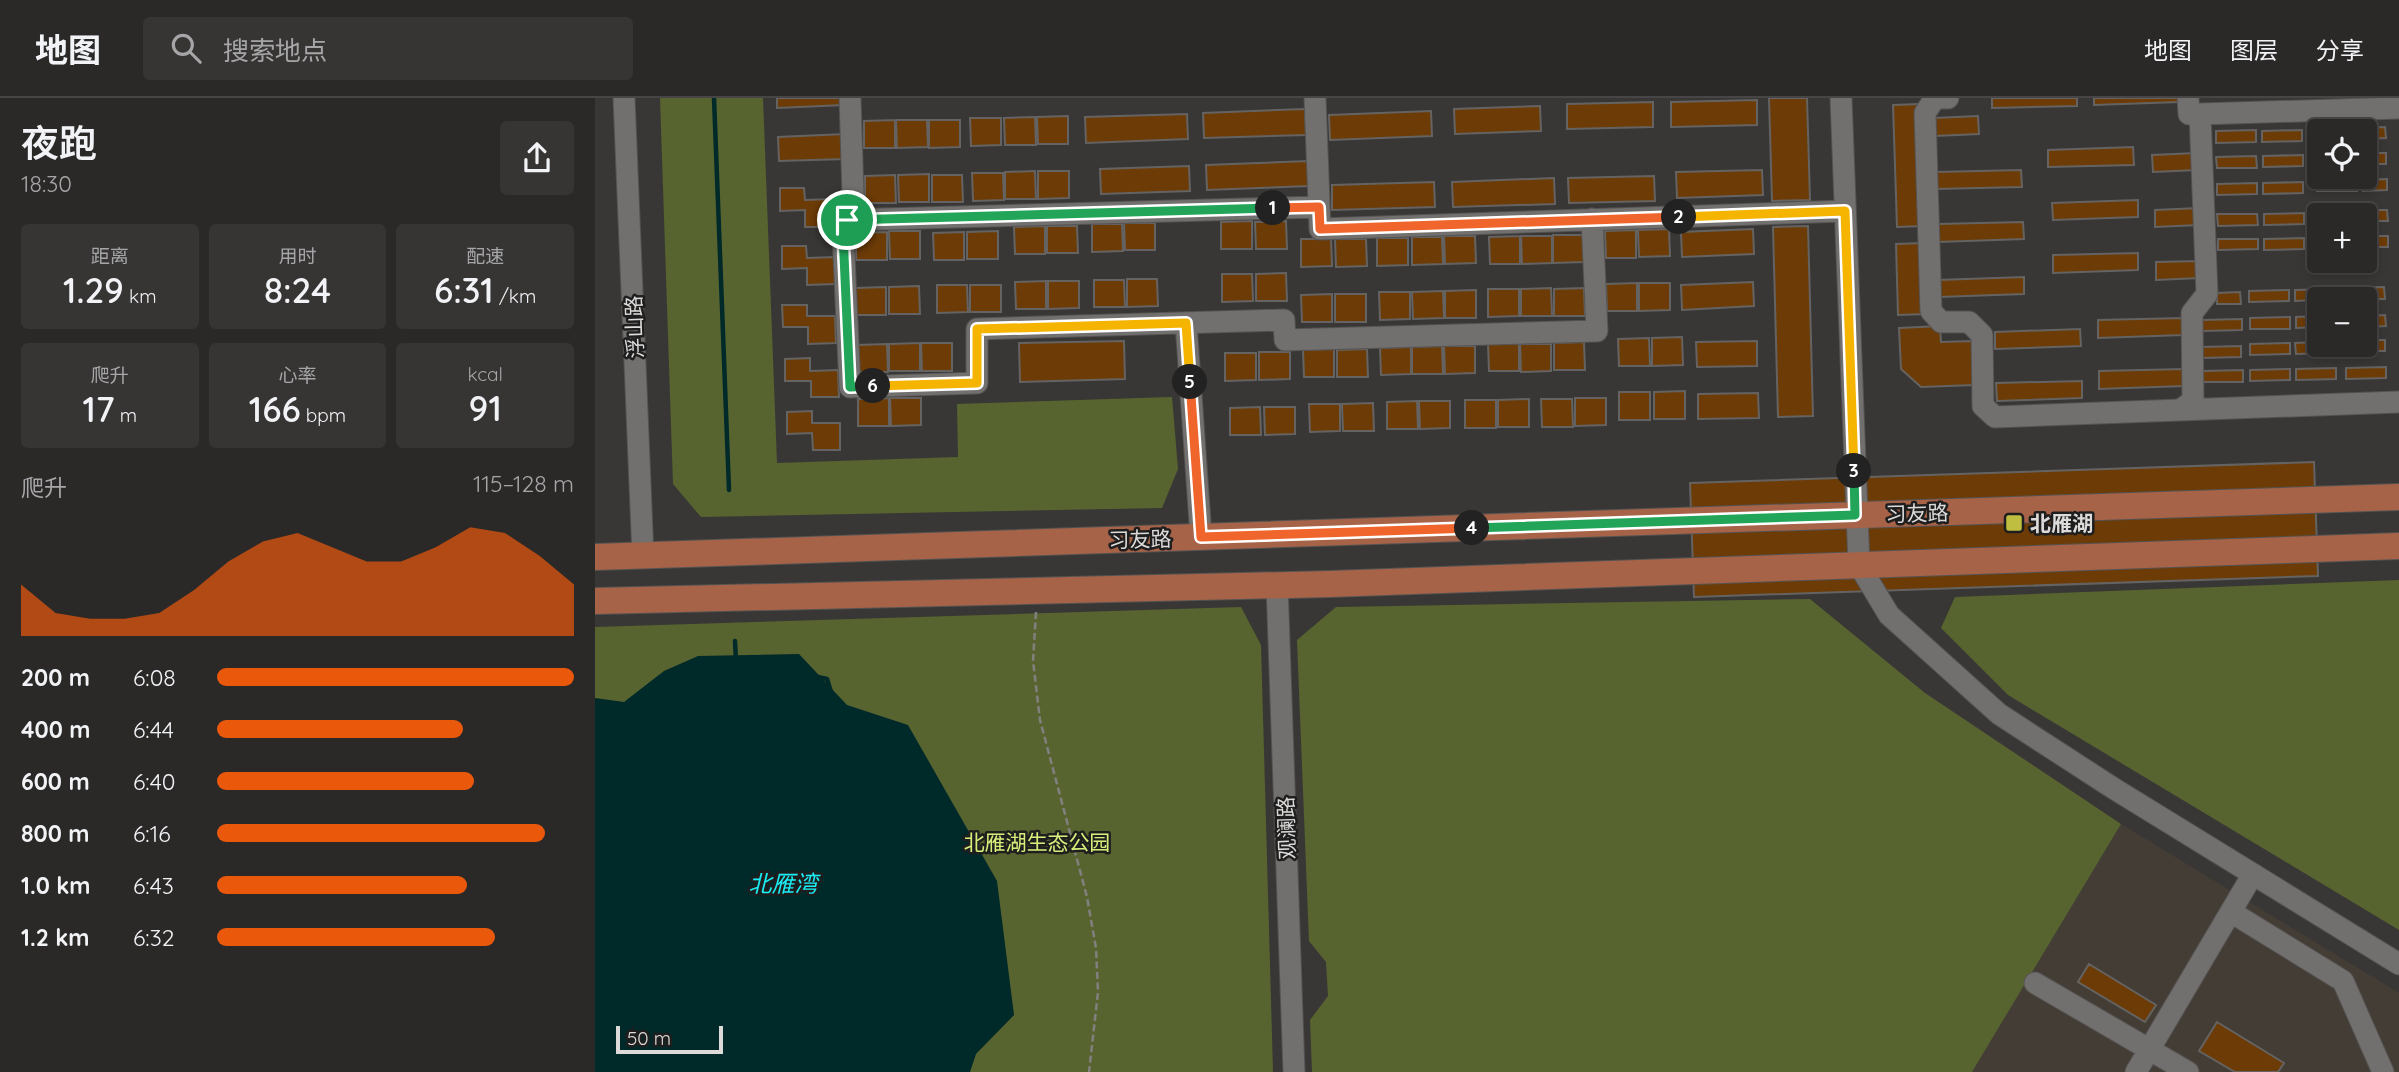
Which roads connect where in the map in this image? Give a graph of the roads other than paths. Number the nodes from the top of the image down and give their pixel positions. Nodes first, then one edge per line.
1 (624, 98) edge
2 (850, 98) edge
3 (1315, 98) edge
4 (1841, 98) edge
5 (1948, 98) edge
6 (2194, 106) edge
7 (2399, 108) edge
8 (1319, 207) junction
9 (1845, 211) junction
10 (1592, 219) junction
11 (847, 220) junction
12 (1186, 323) junction
13 (2399, 402) edge
14 (2180, 410) junction
15 (2399, 497) edge
16 (1855, 515) junction
17 (1201, 537) junction
18 (2399, 546) edge
19 (643, 556) junction
20 (595, 557) edge
21 (1859, 565) junction
22 (1277, 584) junction
23 (595, 601) edge
24 (2253, 874) junction
25 (2231, 912) junction
26 (2399, 964) edge
27 (2035, 983) dead end
28 (2150, 1048) junction
29 (1294, 1072) edge
30 (2136, 1072) edge
31 (2188, 1072) edge
32 (2382, 1072) edge

1 - 19 street, 浮山路
2 - 11 street
3 - 8 street
4 - 9 street
5 - 14 street
6 - 7 street
6 - 14 street
8 - 10 street
8 - 11 street
9 - 10 street
9 - 16 street
10 - 12 street
11 - 12 street
12 - 17 street
13 - 14 street
15 - 16 main road, 习友路
16 - 17 main road, 习友路
16 - 21 street
17 - 19 main road, 习友路
18 - 21 main road
19 - 20 main road, 习友路
21 - 22 main road
21 - 24 street
22 - 23 main road
22 - 29 street, 观澜路
24 - 25 street
24 - 26 street
25 - 28 street
25 - 32 street
27 - 28 street
28 - 30 street
28 - 31 street

